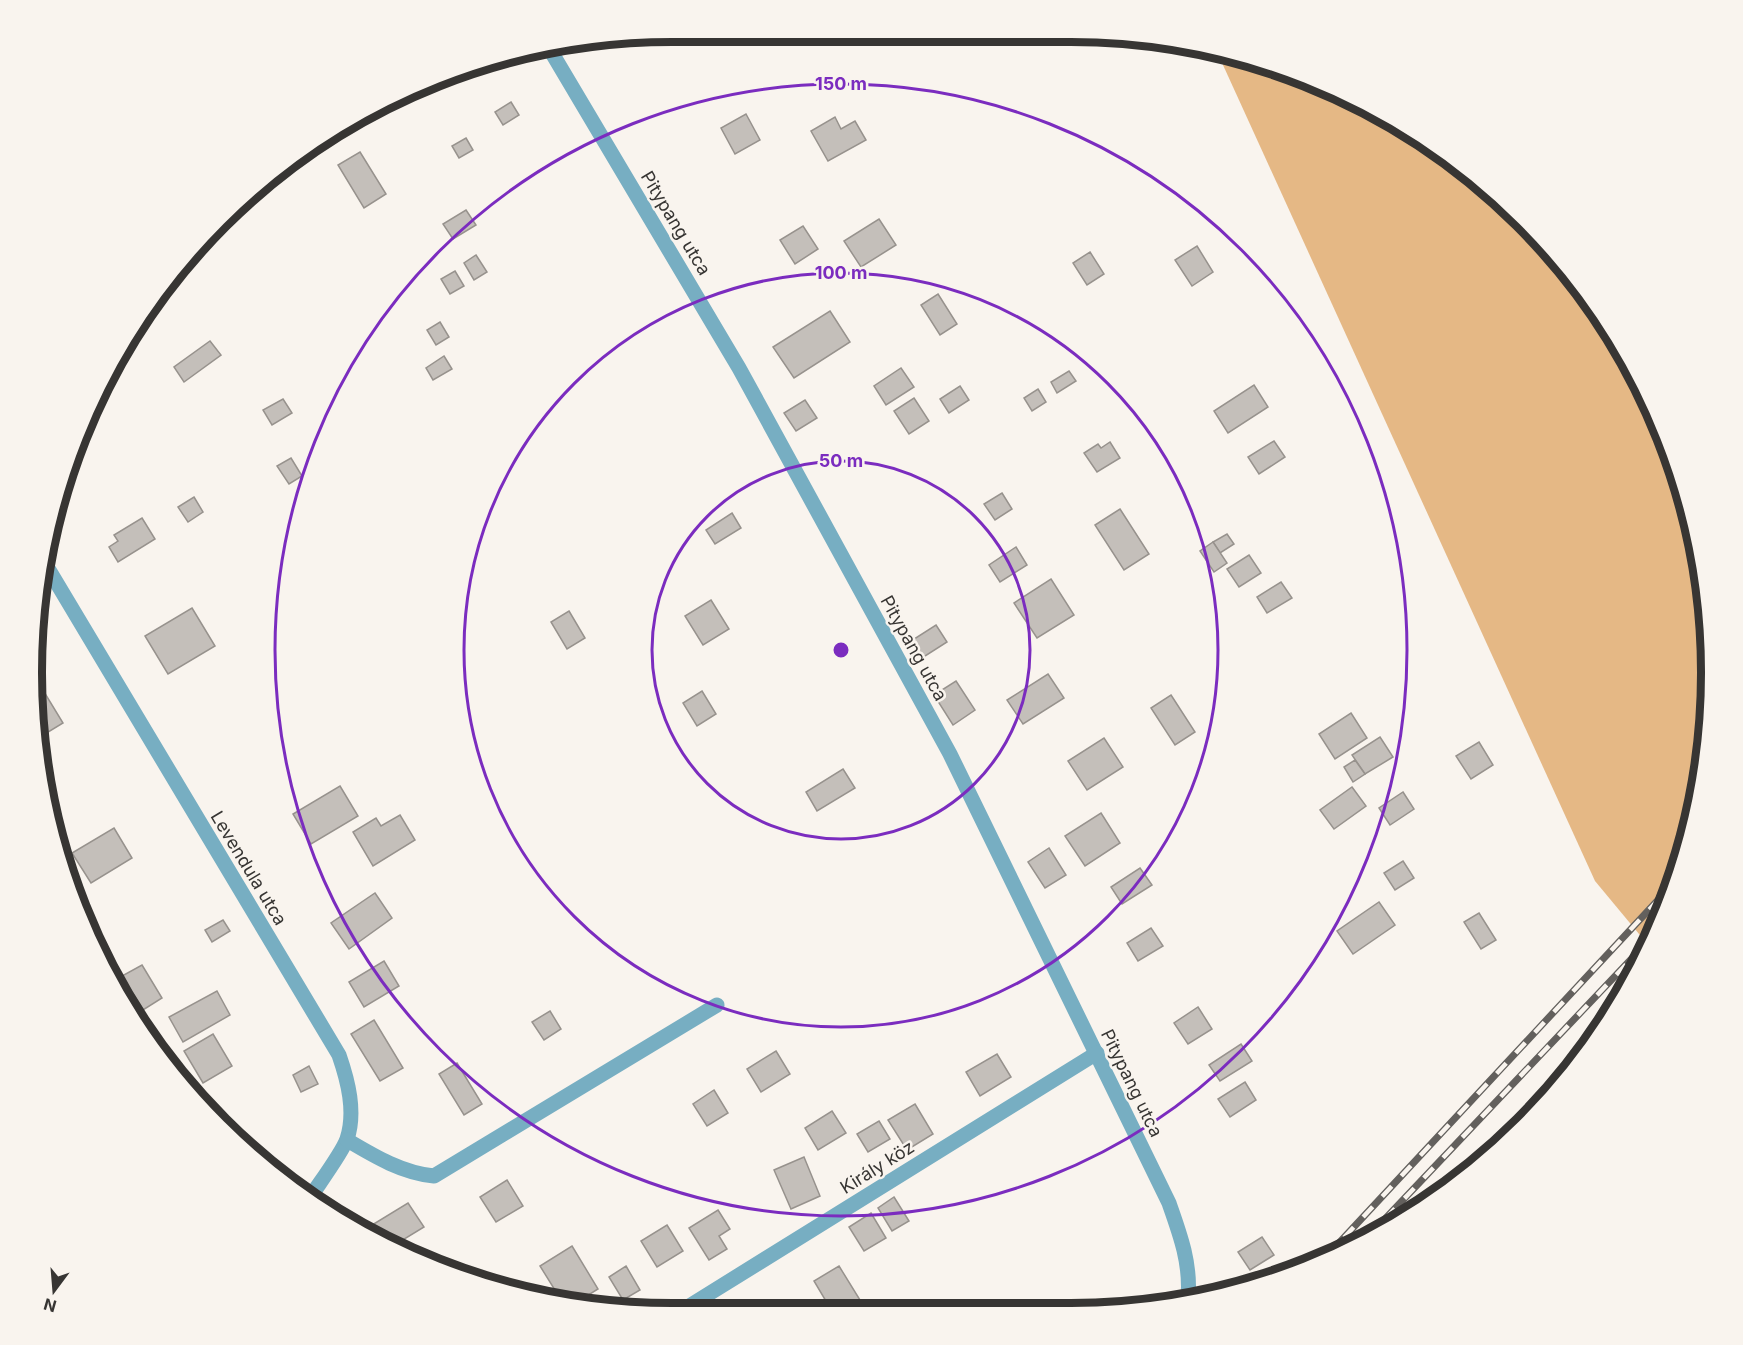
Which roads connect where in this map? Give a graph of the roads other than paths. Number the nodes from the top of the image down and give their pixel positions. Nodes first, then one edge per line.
1 (552, 53) edge
2 (50, 572) edge
3 (717, 1005) dead end
4 (1097, 1053) junction
5 (347, 1140) junction
6 (314, 1191) edge
7 (1188, 1292) edge
8 (696, 1303) edge

1 - 4 street, Pitypang utca
2 - 5 street, Levendula utca
3 - 5 street
4 - 7 street, Pitypang utca
4 - 8 street, Király köz
5 - 6 street, Levendula utca

